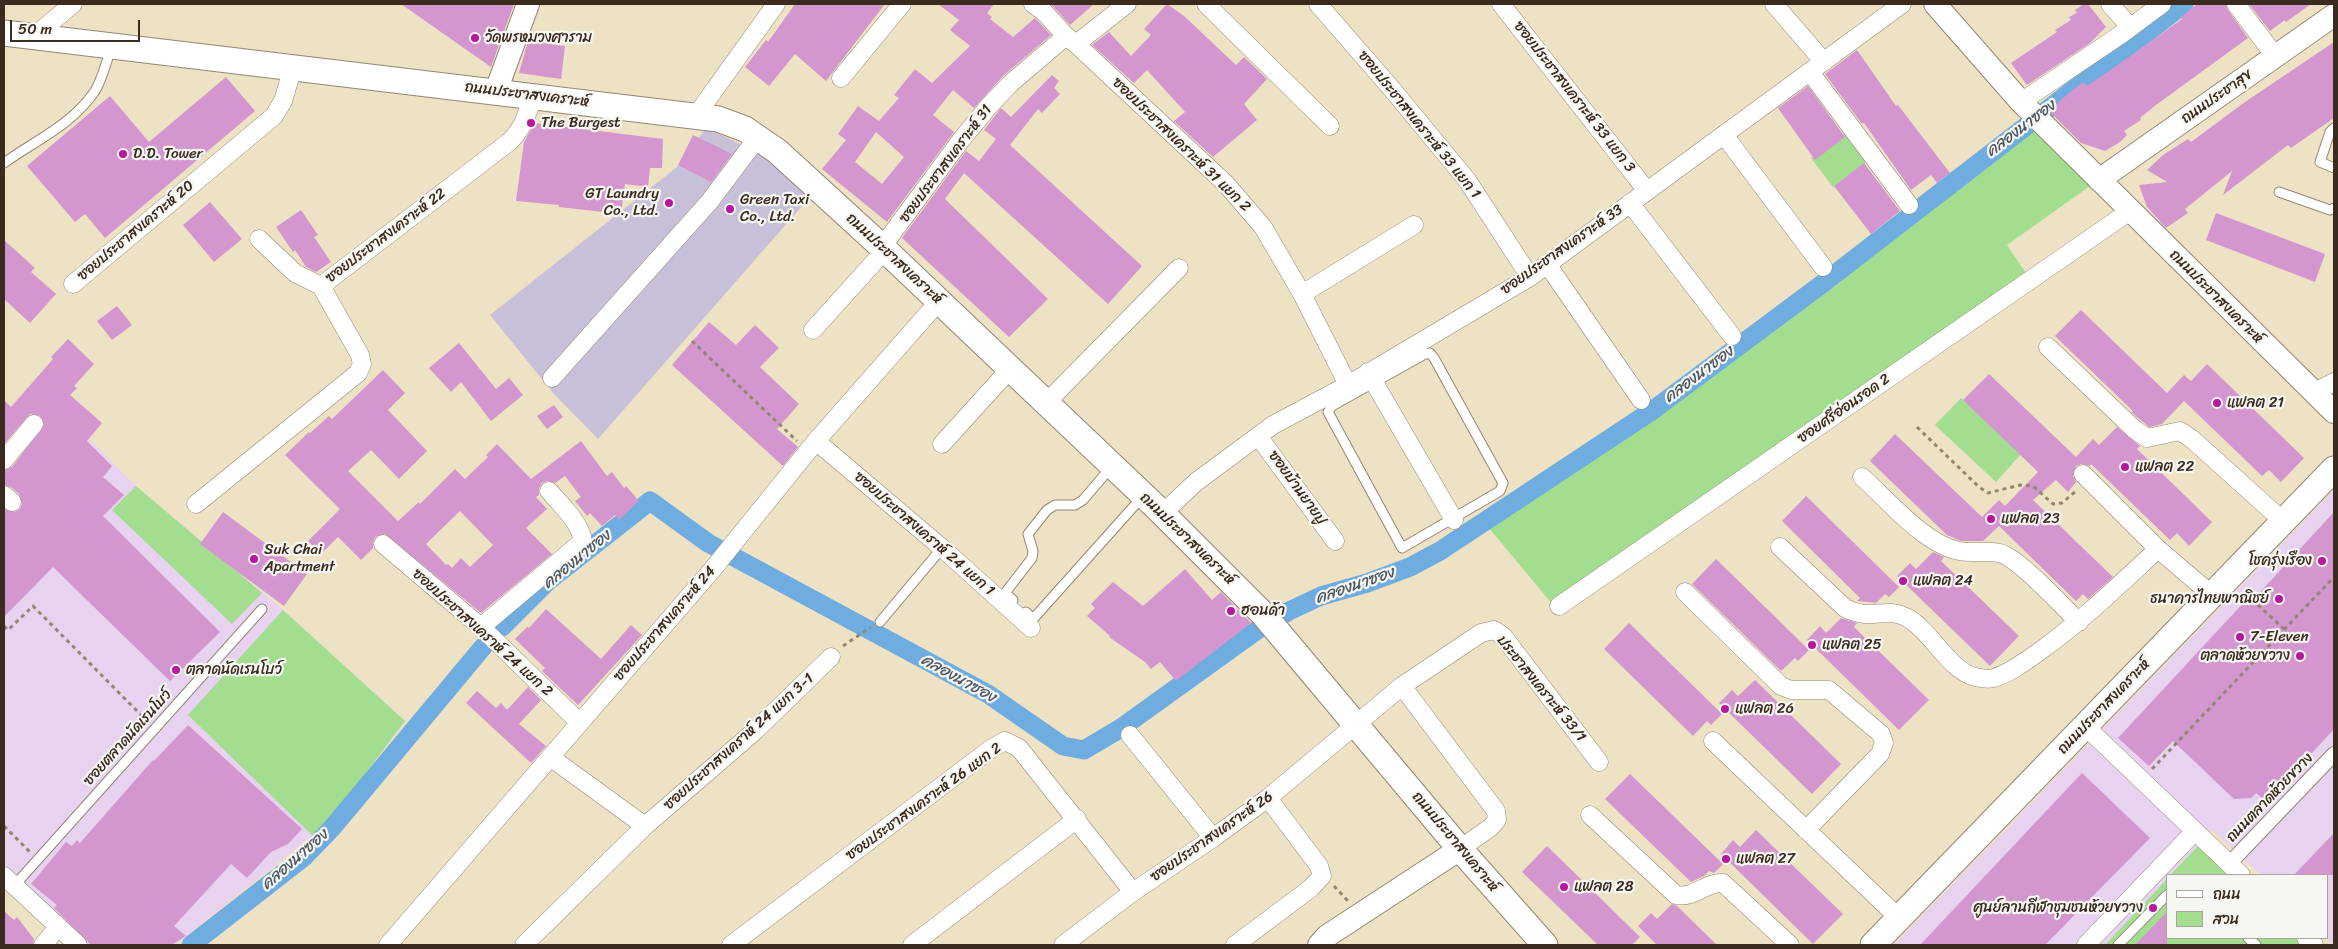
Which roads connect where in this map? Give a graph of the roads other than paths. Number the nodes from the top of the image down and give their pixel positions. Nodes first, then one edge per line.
1 (72, 4) edge
2 (528, 4) edge
3 (776, 4) edge
4 (902, 4) edge
5 (1033, 4) edge
6 (1127, 4) edge
7 (1206, 4) edge
8 (1318, 4) edge
9 (1501, 4) edge
10 (1774, 4) edge
11 (1902, 4) edge
12 (1935, 4) edge
13 (2110, 4) edge
14 (2162, 4) edge
15 (2236, 4) edge
16 (2334, 15) edge
17 (2130, 27) junction
18 (4, 33) edge
19 (33, 37) junction
20 (1071, 40) junction
21 (112, 46) junction
22 (2275, 56) junction
23 (293, 67) junction
24 (1817, 67) junction
25 (842, 78) dead end
26 (496, 91) junction
27 (533, 96) junction
28 (2021, 102) junction
29 (695, 116) junction
30 (1330, 126) dead end
31 (2334, 128) edge
32 (1724, 135) junction
33 (758, 137) junction
34 (4, 164) edge
35 (2334, 168) edge
36 (2099, 180) junction
37 (1647, 191) junction
38 (2279, 192) dead end
39 (1630, 203) junction
40 (1909, 204) dead end
41 (2334, 208) edge
42 (2130, 211) junction
43 (1414, 226) dead end
44 (259, 239) dead end
45 (884, 249) junction
46 (1547, 264) junction
47 (1824, 267) dead end
48 (1179, 268) dead end
49 (1530, 277) junction
50 (73, 284) dead end
51 (321, 286) junction
52 (1302, 294) junction
53 (939, 301) junction
54 (813, 330) dead end
55 (1732, 336) dead end
56 (2048, 348) dead end
57 (1010, 369) junction
58 (1372, 377) junction
59 (552, 378) dead end
60 (2334, 382) edge
61 (1348, 385) junction
62 (2313, 393) junction
63 (1641, 400) dead end
64 (1046, 403) junction
65 (2334, 412) edge
66 (34, 424) dead end
67 (1258, 436) junction
68 (942, 444) dead end
69 (812, 446) junction
70 (4, 460) edge
71 (1112, 466) junction
72 (2334, 468) edge
73 (1862, 477) dead end
74 (2086, 477) road end
75 (549, 491) dead end
76 (1143, 496) junction
77 (196, 504) dead end
78 (1162, 514) junction
79 (1454, 520) junction
80 (2284, 522) junction
81 (1335, 541) dead end
82 (384, 544) dead end
83 (1780, 547) dead end
84 (942, 548) junction
85 (2158, 549) junction
86 (1685, 592) dead end
87 (2212, 595) junction
88 (1559, 606) dead end
89 (262, 609) dead end
90 (880, 622) dead end
91 (2079, 622) junction
92 (481, 627) junction
93 (1031, 628) dead end
94 (831, 657) dead end
95 (1402, 686) junction
96 (580, 723) junction
97 (1357, 725) junction
98 (2085, 726) junction
99 (1130, 734) dead end
100 (1713, 741) dead end
101 (2334, 754) edge
102 (550, 757) junction
103 (1599, 762) dead end
104 (1268, 798) junction
105 (1590, 815) dead end
106 (1077, 819) junction
107 (645, 826) junction
108 (1806, 830) junction
109 (2195, 831) junction
110 (1213, 838) junction
111 (1460, 850) junction
112 (2235, 870) edge
113 (9, 881) edge
114 (1133, 892) junction
115 (2166, 896) edge
116 (1899, 918) junction
117 (58, 927) junction
118 (43, 945) edge
119 (78, 945) edge
120 (388, 945) edge
121 (524, 945) edge
122 (731, 945) edge
123 (912, 945) edge
124 (1063, 945) edge
125 (1235, 945) edge
126 (1319, 945) edge
127 (1545, 945) edge
128 (1790, 945) edge
129 (1873, 945) edge
130 (2086, 945) edge
131 (2118, 945) edge

1 - 19 street
2 - 26 street
3 - 29 street
4 - 25 street
5 - 20 street, ซอยประชาสงเคราะห์ 31 แยก 2
6 - 20 street, ซอยประชาสงเคราะห์ 31
7 - 30 street
8 - 49 street, ซอยประชาสงเคราะห์ 33 แยก 1
9 - 37 street, ซอยประชาสงเคราะห์ 33 แยก 3
10 - 24 street
11 - 24 street, ซอยประชาสงเคราะห์ 33
12 - 28 street, ถนนประชาสงเคราะห์
13 - 17 street
14 - 17 street
15 - 22 street
16 - 22 street, ถนนประชาสุข
17 - 28 street
18 - 19 main road, ถนนประชาสงเคราะห์
19 - 21 main road, ถนนประชาสงเคราะห์
20 - 45 street, ซอยประชาสงเคราะห์ 31
20 - 52 street, ซอยประชาสงเคราะห์ 31 แยก 2
21 - 23 main road, ถนนประชาสงเคราะห์
21 - 34 lane
22 - 36 street, ถนนประชาสุข
23 - 26 main road, ถนนประชาสงเคราะห์
23 - 50 street, ซอยประชาสงเคราะห์ 20
24 - 32 street, ซอยประชาสงเคราะห์ 33
24 - 40 street
26 - 27 main road, ถนนประชาสงเคราะห์
27 - 29 main road, ถนนประชาสงเคราะห์
27 - 51 street, ซอยประชาสงเคราะห์ 22
28 - 36 street, ถนนประชาสงเคราะห์
29 - 33 main road, ถนนประชาสงเคราะห์
31 - 35 lane
32 - 37 street, ซอยประชาสงเคราะห์ 33
32 - 47 street
33 - 45 main road, ถนนประชาสงเคราะห์
33 - 59 street
36 - 42 street, ถนนประชาสงเคราะห์
37 - 39 street, ซอยประชาสงเคราะห์ 33
38 - 41 lane
39 - 46 street, ซอยประชาสงเคราะห์ 33
39 - 55 street
42 - 62 street, ถนนประชาสงเคราะห์
42 - 88 street, ซอยศรีอ่อนรอด 2
43 - 52 street
44 - 51 street
45 - 53 main road, ถนนประชาสงเคราะห์
45 - 54 street, ซอยประชาสงเคราะห์ 31
46 - 49 street, ซอยประชาสงเคราะห์ 33
46 - 63 street
48 - 64 street
49 - 58 street, ซอยประชาสงเคราะห์ 33
51 - 77 street, ซอยประชาสงเคราะห์ 22
52 - 61 street, ซอยประชาสงเคราะห์ 31 แยก 2
53 - 57 main road, ถนนประชาสงเคราะห์
53 - 69 street, ซอยประชาสงเคราะห์ 24
56 - 80 street
57 - 64 main road, ถนนประชาสงเคราะห์
57 - 68 street
58 - 61 street, ซอยประชาสงเคราะห์ 33
58 - 79 street
58 - 79 lane
58 - 79 lane
60 - 62 street
61 - 67 street, ซอยประชาสงเคราะห์ 33
62 - 65 street, ถนนประชาสงเคราะห์
64 - 71 main road, ถนนประชาสงเคราะห์
66 - 70 street
67 - 78 street, ซอยประชาสงเคราะห์ 33
67 - 81 street, ซอยบ้านยายปู
69 - 84 street, ซอยประชาสงเคราห์ 24 แยก 1
69 - 96 street, ซอยประชาสงเคราะห์ 24
71 - 76 main road, ถนนประชาสงเคราะห์
71 - 76 lane
72 - 80 main road, ถนนประชาสงเคราะห์
73 - 91 street
74 - 85 street
75 - 92 street
76 - 78 main road, ถนนประชาสงเคราะห์
78 - 97 main road, ถนนประชาสงเคราะห์
80 - 87 main road, ถนนประชาสงเคราะห์
82 - 92 street, ซอยประชาสงเคราห์ 24 แยก 2
83 - 91 street
84 - 90 lane
84 - 93 street, ซอยประชาสงเคราห์ 24 แยก 1
85 - 87 street
85 - 91 street
86 - 108 street
87 - 98 main road, ถนนประชาสงเคราะห์
89 - 113 lane, ซอยตลาดนัดเรนโบว์
92 - 96 street, ซอยประชาสงเคราห์ 24 แยก 2
94 - 107 street, ซอยประชาสงเคราห์ 24 แยก 3-1
95 - 97 street, ประชาสงเคราะห์ 33/1
95 - 103 street, ประชาสงเคราะห์ 33/1
95 - 111 street
96 - 102 street, ซอยประชาสงเคราะห์ 24
97 - 104 street, ซอยประชาสงเคราะห์ 26
97 - 111 main road, ถนนประชาสงเคราะห์
98 - 109 street
98 - 116 main road, ถนนประชาสงเคราะห์
99 - 110 street
100 - 108 street
101 - 112 street, ถนนตลาดห้วยขวาง
102 - 107 street
102 - 120 street, ซอยประชาสงเคราะห์ 24
104 - 110 street, ซอยประชาสงเคราะห์ 26
104 - 125 street
105 - 128 street
106 - 114 street, ซอยประชาสงเคราะห์ 26 แยก 2
106 - 122 street, ซอยประชาสงเคราะห์ 26 แยก 2
106 - 123 street
107 - 121 street, ซอยประชาสงเคราห์ 24 แยก 3-1
108 - 116 street
109 - 112 street
109 - 130 street
110 - 114 street, ซอยประชาสงเคราะห์ 26
111 - 126 street
111 - 127 main road, ถนนประชาสงเคราะห์
113 - 117 street
114 - 124 street, ซอยประชาสงเคราะห์ 26
115 - 131 lane
116 - 129 main road, ถนนประชาสงเคราะห์
117 - 118 street
117 - 119 street

